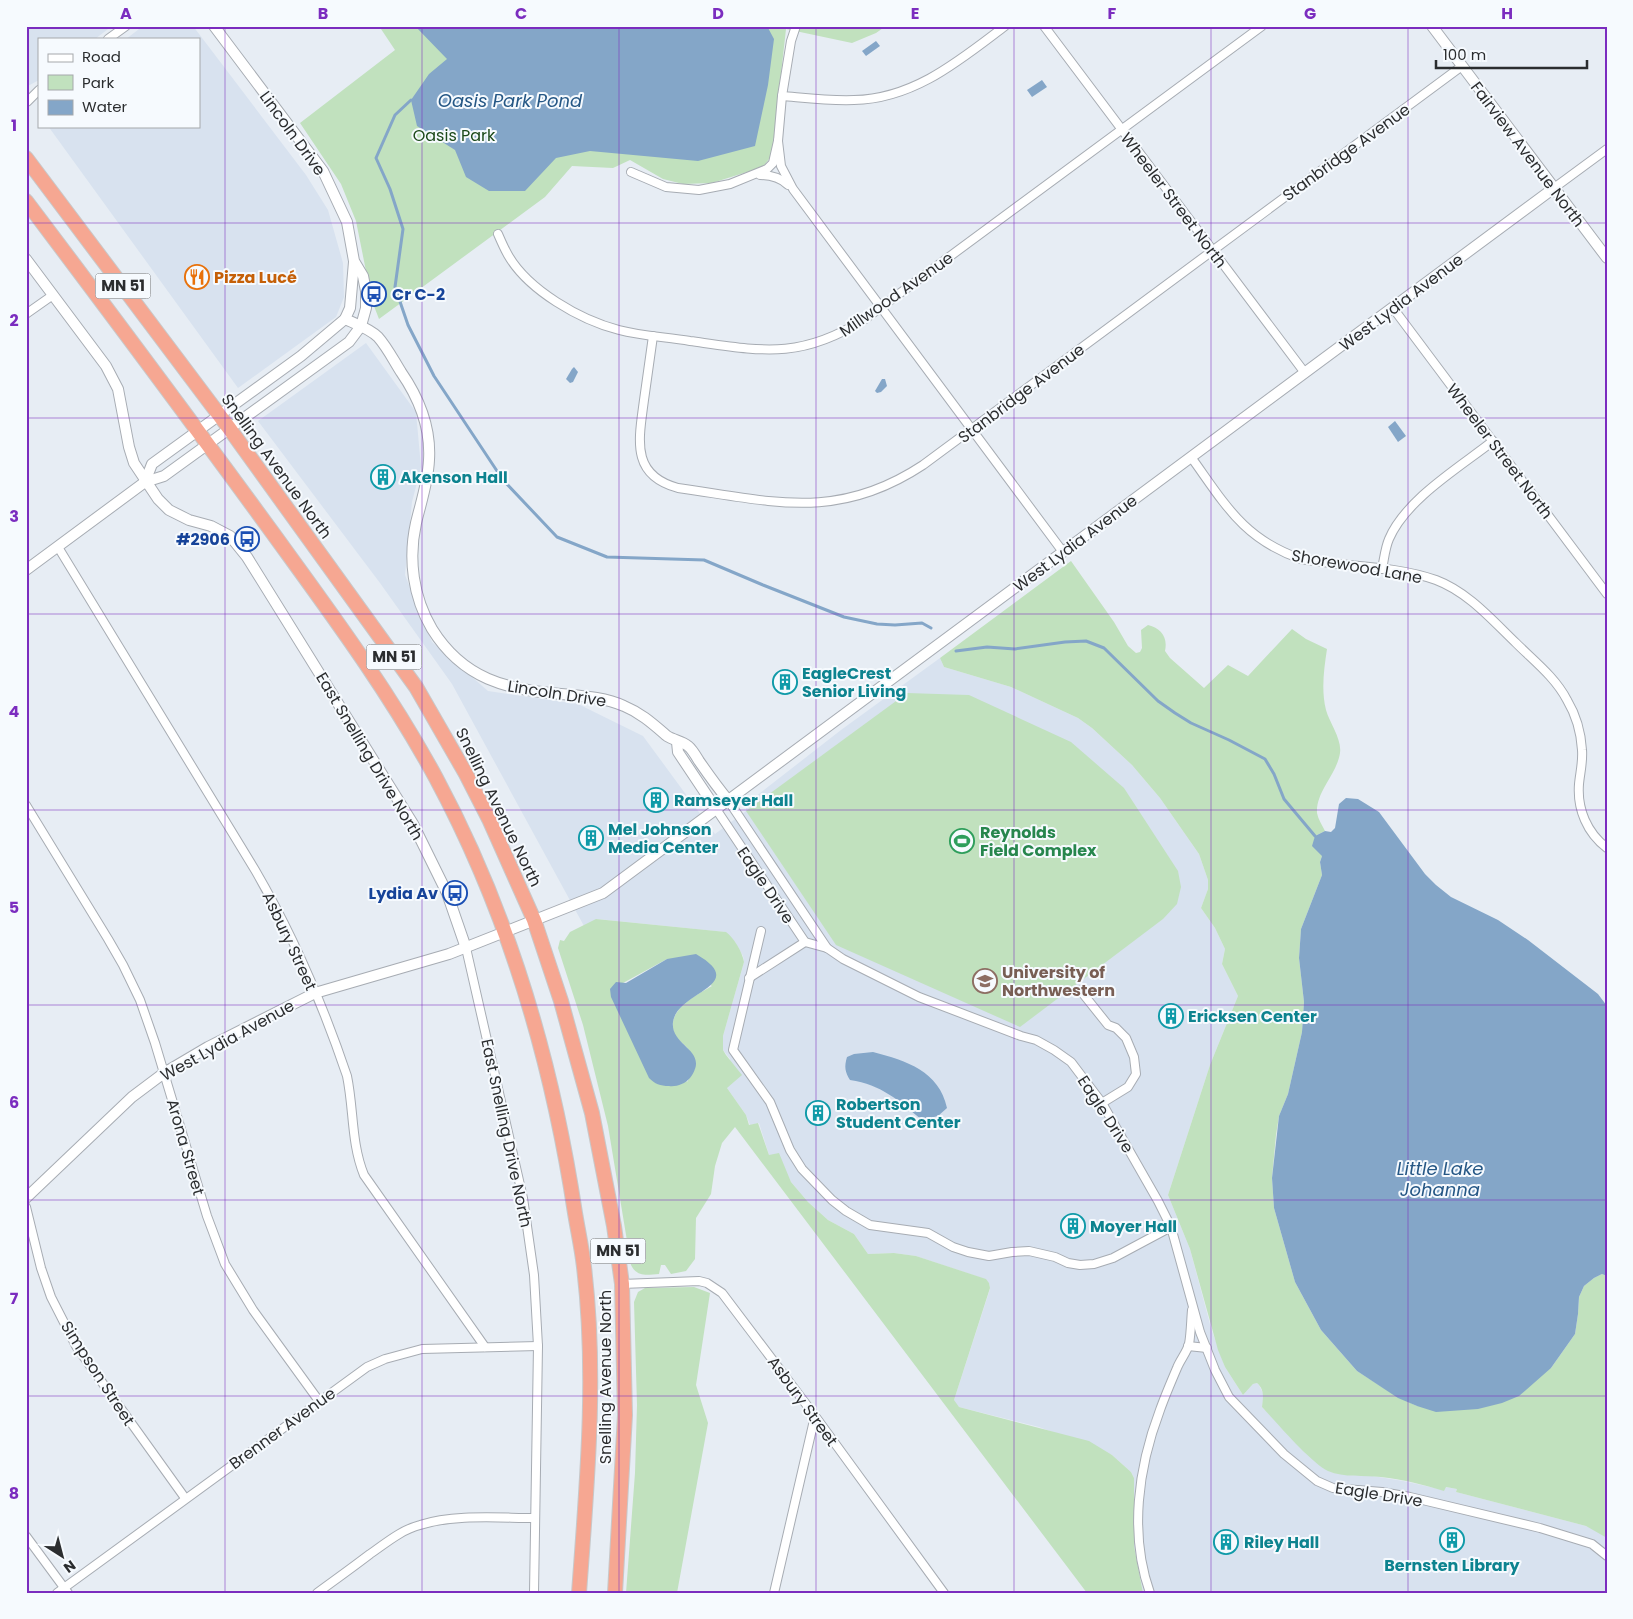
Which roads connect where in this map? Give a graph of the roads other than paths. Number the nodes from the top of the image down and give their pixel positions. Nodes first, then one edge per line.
1 (126, 26) edge
2 (214, 26) edge
3 (796, 26) edge
4 (1005, 26) edge
5 (1044, 26) edge
6 (1262, 26) edge
7 (1432, 26) edge
8 (109, 38) edge
9 (1462, 66) junction
10 (38, 91) edge
11 (782, 96) junction
12 (26, 102) edge
13 (1122, 131) junction
14 (778, 141) junction
15 (1607, 149) edge
16 (26, 158) edge
17 (631, 172) dead end
18 (750, 176) junction
19 (1554, 188) junction
20 (793, 189) junction
21 (26, 201) edge
22 (498, 234) dead end
23 (1212, 251) junction
24 (1607, 258) edge
25 (26, 259) edge
26 (354, 260) junction
27 (53, 295) junction
28 (881, 307) junction
29 (1393, 308) junction
30 (26, 314) edge
31 (346, 319) junction
32 (362, 326) junction
33 (653, 336) junction
34 (1305, 373) junction
35 (219, 415) junction
36 (229, 428) junction
37 (972, 429) junction
38 (198, 430) junction
39 (1493, 441) junction
40 (208, 444) junction
41 (1191, 458) junction
42 (146, 482) junction
43 (58, 547) junction
44 (1064, 552) junction
45 (1382, 569) junction
46 (26, 570) edge
47 (1607, 594) edge
48 (677, 742) junction
49 (728, 800) junction
50 (26, 805) edge
51 (716, 809) junction
52 (1607, 848) edge
53 (534, 920) junction
54 (761, 931) dead end
55 (506, 932) junction
56 (804, 942) junction
57 (466, 948) junction
58 (827, 948) junction
59 (749, 978) junction
60 (1080, 990) dead end
61 (315, 993) junction
62 (164, 1073) junction
63 (1102, 1103) junction
64 (26, 1198) edge
65 (26, 1207) edge
66 (1171, 1227) junction
67 (622, 1284) junction
68 (1193, 1307) junction
69 (538, 1346) junction
70 (1188, 1346) junction
71 (485, 1347) junction
72 (1207, 1348) junction
73 (319, 1401) junction
74 (815, 1416) junction
75 (185, 1498) junction
76 (535, 1518) junction
77 (26, 1536) edge
78 (1607, 1556) edge
79 (66, 1590) edge
80 (57, 1593) edge
81 (317, 1593) edge
82 (534, 1593) edge
83 (579, 1593) edge
84 (615, 1593) edge
85 (774, 1593) edge
86 (944, 1593) edge
87 (1150, 1593) edge

1 - 8 street
2 - 26 street, Lincoln Drive
3 - 11 street
4 - 11 street
5 - 13 street, Wheeler Street North
6 - 13 street, Millwood Avenue
7 - 9 street, Fairview Avenue North
9 - 19 street, Fairview Avenue North
9 - 23 street, Stanbridge Avenue
10 - 12 street
11 - 14 street
13 - 23 street, Wheeler Street North
13 - 28 street, Millwood Avenue
14 - 18 street
14 - 20 street
15 - 19 street, West Lydia Avenue
16 - 35 highway, Snelling Avenue North / MN 51
17 - 18 street
18 - 20 street
19 - 24 street, Fairview Avenue North
19 - 29 street, West Lydia Avenue
20 - 28 street
21 - 38 highway, Snelling Avenue North / MN 51
22 - 33 street, Millwood Avenue
23 - 34 street, Wheeler Street North
23 - 37 street, Stanbridge Avenue
25 - 27 street, East Snelling Drive North
26 - 31 street
26 - 32 street, Lincoln Drive
27 - 30 street
27 - 42 street, East Snelling Drive North
28 - 33 street, Millwood Avenue
28 - 37 street
29 - 34 street, West Lydia Avenue
29 - 39 street, Wheeler Street North
31 - 32 street
31 - 35 street
32 - 36 street
32 - 48 street, Lincoln Drive
33 - 37 street, Stanbridge Avenue
34 - 41 street, West Lydia Avenue
35 - 36 highway, Snelling Avenue North / MN 51
35 - 38 street
36 - 40 street
36 - 53 highway, Snelling Avenue North / MN 51
37 - 44 street
38 - 40 highway, Snelling Avenue North / MN 51
38 - 42 street
39 - 45 street
39 - 47 street, Wheeler Street North
40 - 42 street
40 - 55 highway, Snelling Avenue North / MN 51
41 - 44 street, West Lydia Avenue
41 - 45 street, Shorewood Lane
42 - 43 street
42 - 57 street, East Snelling Drive North
43 - 46 street
43 - 61 street, Asbury Street
44 - 49 street, West Lydia Avenue
45 - 52 street, Shorewood Lane
48 - 49 street, Lincoln Drive
48 - 51 street
49 - 51 street, West Lydia Avenue
49 - 58 street, Eagle Drive
50 - 62 street, Arona Street
51 - 53 street, West Lydia Avenue
51 - 56 street, Eagle Drive
53 - 55 street, West Lydia Avenue
53 - 67 highway, Snelling Avenue North / MN 51
54 - 59 street
55 - 57 street, West Lydia Avenue
55 - 83 highway, Snelling Avenue North / MN 51
56 - 58 street, Eagle Drive
56 - 59 street
57 - 61 street, West Lydia Avenue
57 - 69 street, East Snelling Drive North
58 - 63 street, Eagle Drive
59 - 66 street
60 - 63 street
61 - 62 street, West Lydia Avenue
61 - 71 street, Asbury Street
62 - 64 street, West Lydia Avenue
62 - 73 street, Arona Street
63 - 66 street, Eagle Drive
65 - 75 street, Simpson Street
66 - 68 street, Eagle Drive
67 - 74 street, Asbury Street
67 - 84 highway, Snelling Avenue North / MN 51
68 - 70 street, Eagle Drive
68 - 72 street, Eagle Drive
69 - 71 street, Brenner Avenue
69 - 76 street, East Snelling Drive North
70 - 72 street
70 - 87 street, Eagle Drive
71 - 73 street, Brenner Avenue
72 - 78 street, Eagle Drive
73 - 75 street, Brenner Avenue
74 - 85 street
74 - 86 street, Asbury Street
75 - 79 street, Brenner Avenue
76 - 81 street
76 - 82 street, East Snelling Drive North
77 - 79 street
79 - 80 street, Brenner Avenue

